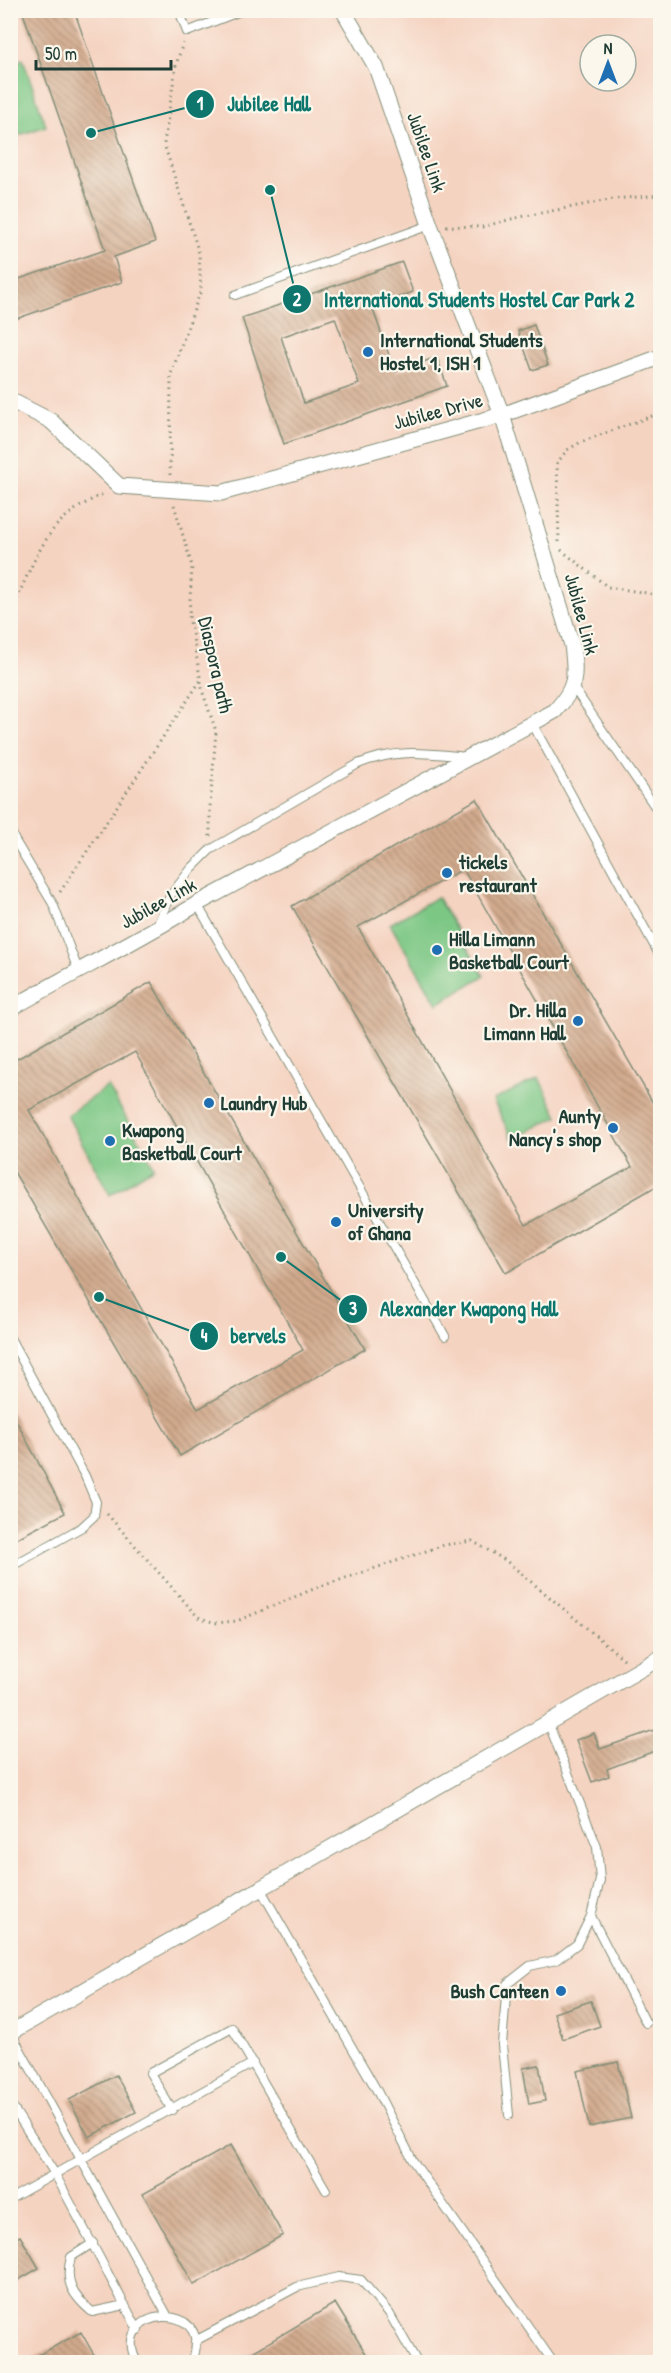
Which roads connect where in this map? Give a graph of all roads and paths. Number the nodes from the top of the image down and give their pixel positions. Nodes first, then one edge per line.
1 (179, 10) edge
2 (243, 10) edge
3 (343, 10) edge
4 (187, 32) junction
5 (660, 195) edge
6 (430, 225) junction
7 (235, 295) dead end
8 (660, 357) edge
9 (10, 400) edge
10 (660, 412) edge
11 (502, 416) junction
12 (119, 486) junction
13 (170, 489) junction
14 (660, 595) edge
15 (10, 616) edge
16 (201, 680) junction
17 (573, 687) junction
18 (532, 723) junction
19 (469, 758) junction
20 (660, 814) edge
21 (10, 827) edge
22 (210, 850) junction
23 (53, 904) junction
24 (197, 904) junction
25 (155, 930) junction
26 (660, 956) edge
27 (78, 970) junction
28 (10, 1009) edge
29 (445, 1336) dead end
30 (10, 1338) edge
31 (96, 1502) junction
32 (10, 1567) edge
33 (660, 1658) edge
34 (638, 1671) junction
35 (548, 1722) junction
36 (261, 1890) junction
37 (591, 1916) junction
38 (646, 2023) dead end
39 (11, 2033) edge
40 (253, 2063) junction
41 (10, 2103) edge
42 (172, 2110) junction
43 (509, 2115) dead end
44 (82, 2160) junction
45 (55, 2175) junction
46 (326, 2190) dead end
47 (10, 2199) edge
48 (93, 2243) junction
49 (125, 2305) junction
50 (167, 2315) junction
51 (138, 2330) junction
52 (195, 2341) junction
53 (137, 2362) edge
54 (192, 2362) edge
55 (417, 2362) edge
56 (553, 2362) edge

1 - 4 lane
2 - 4 lane
3 - 6 street, Jubilee Link
4 - 13 path, Diaspora path
5 - 6 path
6 - 7 lane
6 - 11 street, Jubilee Link
8 - 11 street, Jubilee Drive
9 - 12 street
10 - 14 path
11 - 13 street, Jubilee Drive
11 - 17 street, Jubilee Link
12 - 13 street, Jubilee Drive
12 - 15 path
13 - 16 path, Diaspora path
16 - 22 path, Diaspora path
16 - 23 path
17 - 18 street, Jubilee Link
17 - 20 lane
18 - 19 street, Jubilee Link
18 - 26 lane
19 - 22 lane
19 - 24 street, Jubilee Link
21 - 23 lane
22 - 25 lane
23 - 27 lane
24 - 25 street, Jubilee Link
24 - 29 lane
25 - 27 street, Jubilee Link
27 - 28 street, Jubilee Link
30 - 31 lane
31 - 32 lane
31 - 34 path
33 - 34 street
34 - 35 street
35 - 36 street
35 - 37 lane
36 - 39 street
36 - 56 lane
37 - 38 lane
37 - 43 lane
39 - 44 lane
40 - 42 lane
40 - 42 lane
40 - 46 lane
41 - 45 lane
42 - 44 lane
44 - 45 lane
44 - 50 lane
45 - 47 lane
45 - 48 lane
48 - 49 lane
48 - 49 lane
49 - 51 lane
50 - 51 lane
50 - 52 lane
51 - 53 lane
52 - 54 lane
52 - 55 lane

